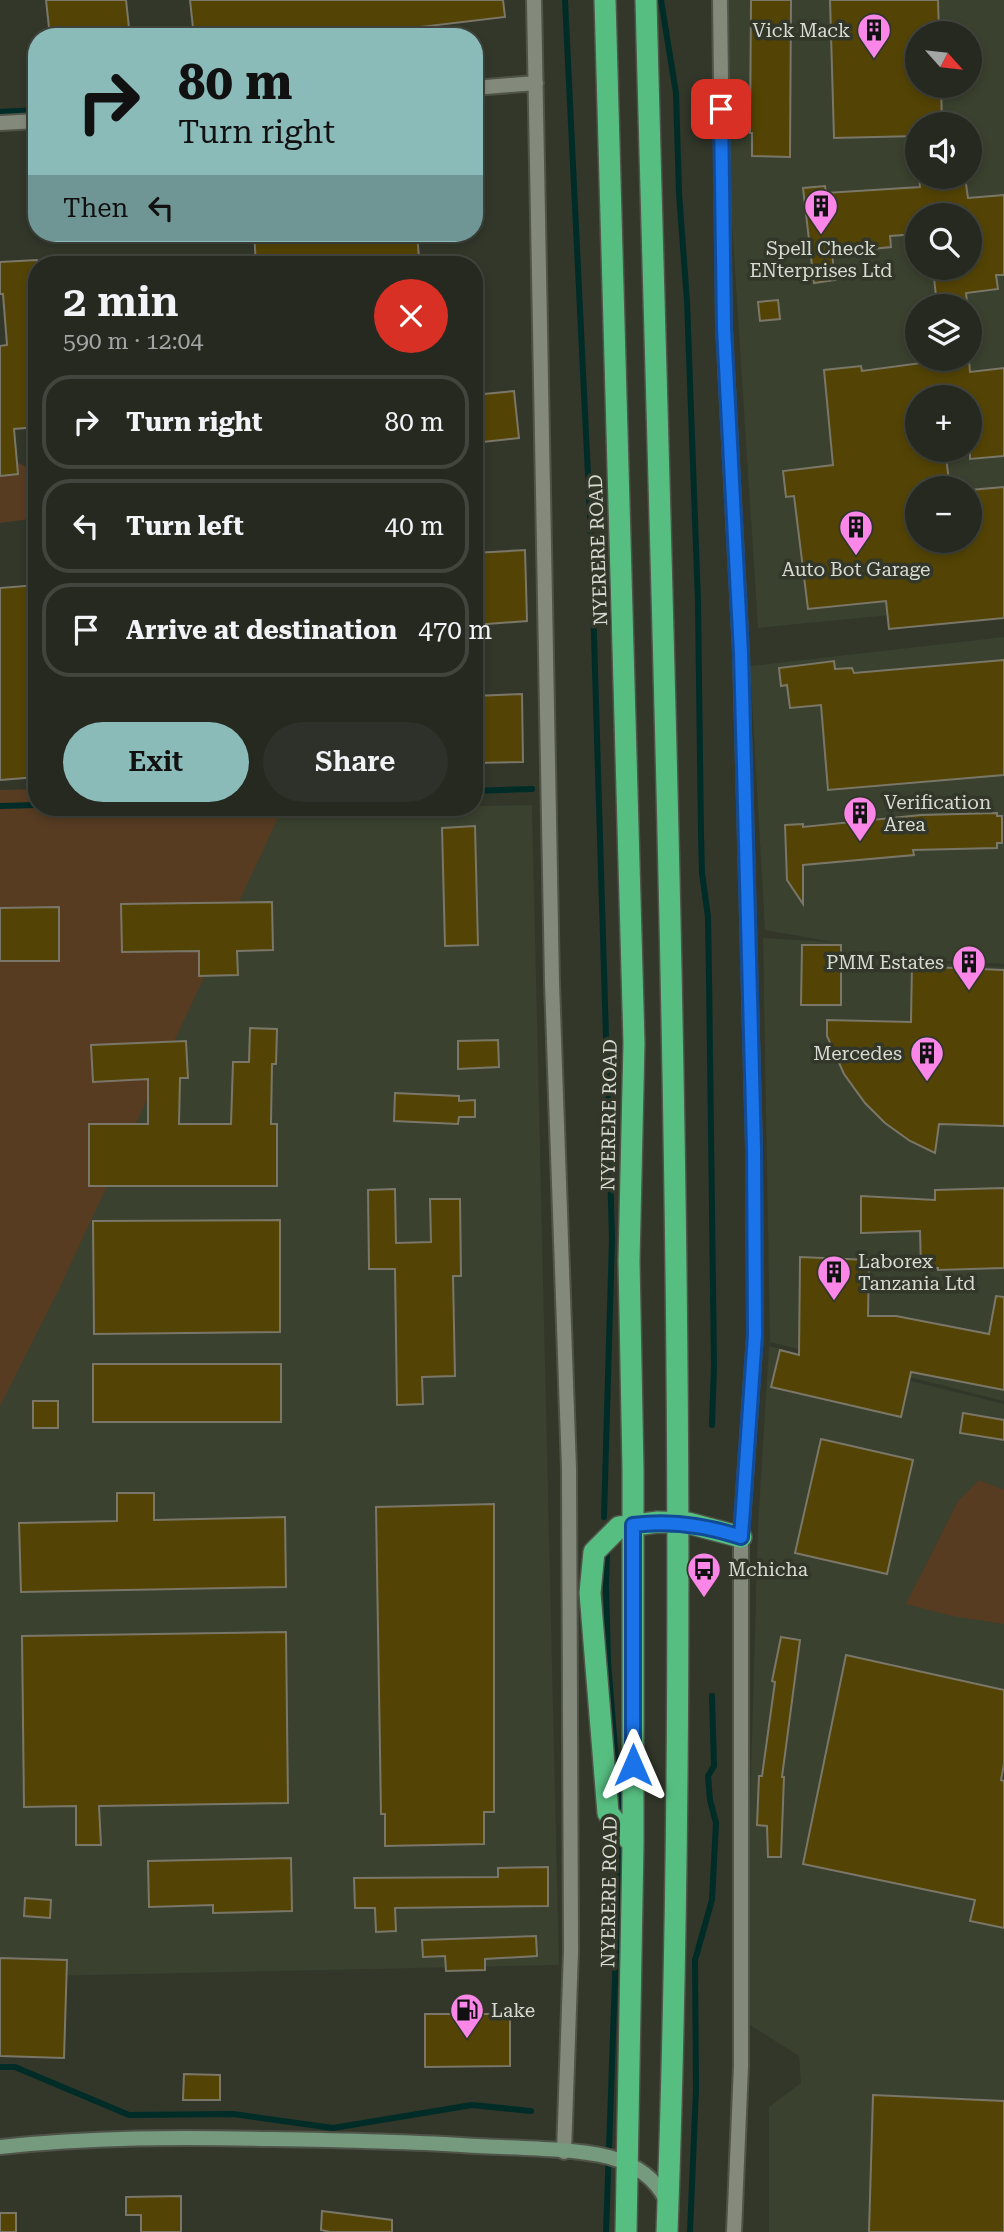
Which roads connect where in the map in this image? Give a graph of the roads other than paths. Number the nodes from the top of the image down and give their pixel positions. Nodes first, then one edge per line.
1 (534, 0) edge
2 (605, 0) edge
3 (646, 0) edge
4 (720, 0) edge
5 (536, 83) junction
6 (483, 87) edge
7 (28, 122) edge
8 (0, 124) edge
9 (678, 1523) junction
10 (633, 1525) junction
11 (741, 1537) junction
12 (633, 1844) junction
13 (0, 2147) edge
14 (564, 2152) junction
15 (627, 2164) junction
16 (668, 2205) junction
17 (626, 2232) edge
18 (667, 2232) edge
19 (734, 2232) edge

1 - 5 street
2 - 10 highway, NYERERE ROAD
3 - 9 highway
4 - 11 street
5 - 6 street
5 - 14 street
7 - 8 street
9 - 10 highway
9 - 11 highway
9 - 16 highway
10 - 12 highway, NYERERE ROAD
10 - 12 highway
11 - 19 street
12 - 15 highway, NYERERE ROAD
13 - 14 street
14 - 15 street
15 - 16 street
15 - 17 highway, NYERERE ROAD
16 - 18 highway

